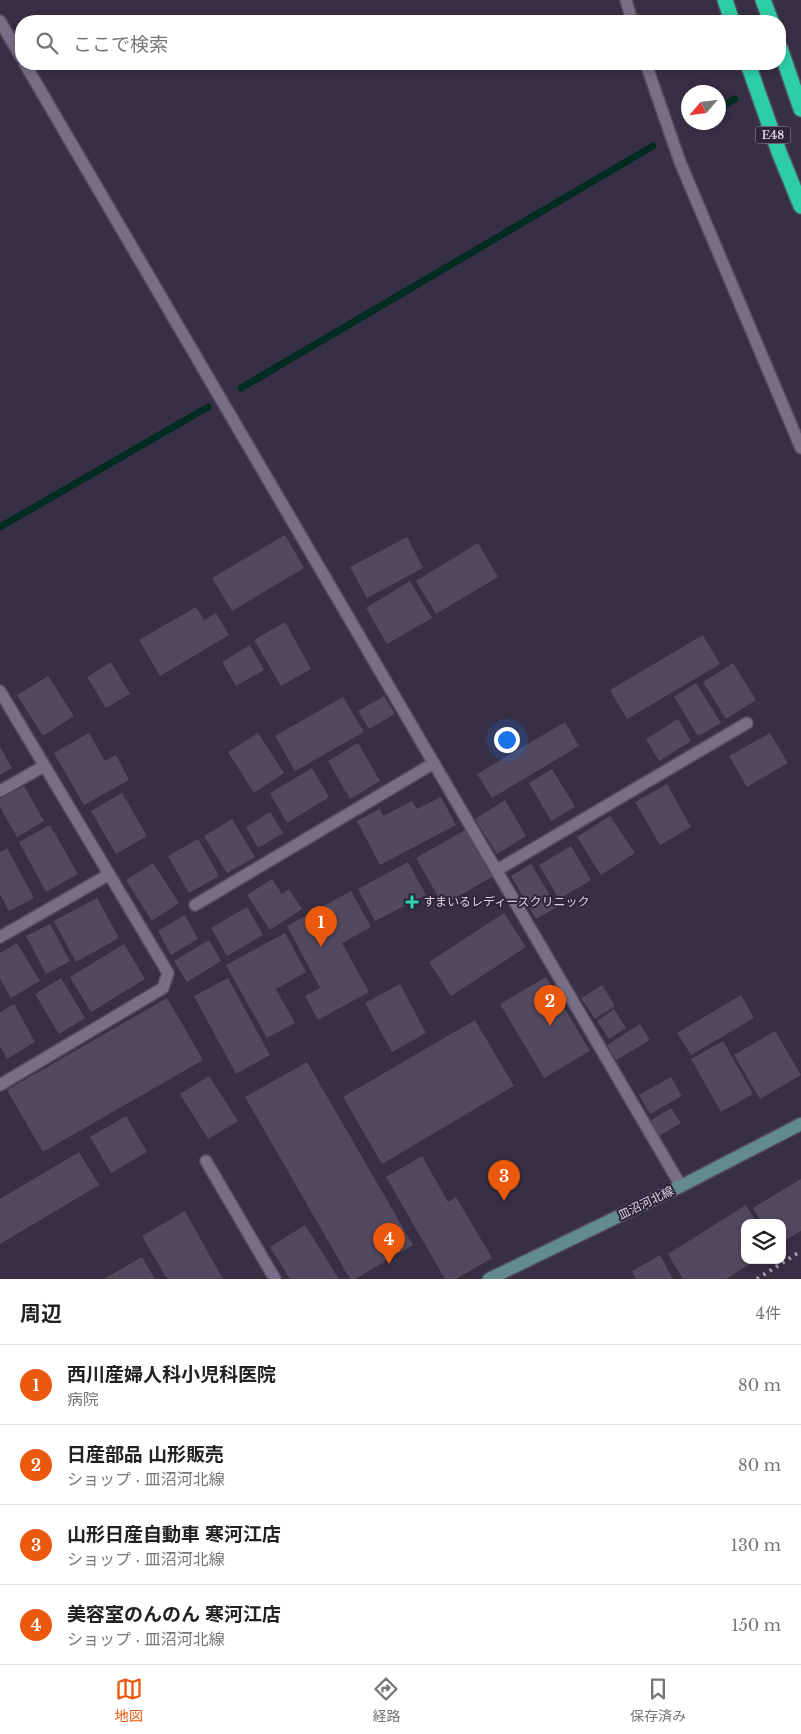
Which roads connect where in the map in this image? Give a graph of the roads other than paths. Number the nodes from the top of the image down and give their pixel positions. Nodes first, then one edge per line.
1 (626, 0) edge
2 (724, 0) edge
3 (763, 0) edge
4 (630, 15) edge
5 (730, 15) edge
6 (769, 15) edge
7 (0, 21) edge
8 (15, 47) edge
9 (786, 65) edge
10 (29, 70) edge
11 (648, 70) edge
12 (750, 70) edge
13 (801, 109) edge
14 (801, 206) edge
15 (801, 448) edge
16 (0, 692) edge
17 (747, 723) dead end
18 (434, 764) junction
19 (44, 766) junction
20 (0, 791) edge
21 (497, 870) junction
22 (108, 874) junction
23 (195, 905) dead end
24 (0, 936) edge
25 (0, 1085) edge
26 (801, 1124) edge
27 (206, 1161) dead end
28 (681, 1186) junction
29 (275, 1279) edge
30 (489, 1279) edge

1 - 4 lane
2 - 5 highway
3 - 6 highway
7 - 8 lane
9 - 13 highway
10 - 18 lane
11 - 15 lane
12 - 14 highway, E48
16 - 19 lane
17 - 21 lane
18 - 21 lane
18 - 23 lane
19 - 20 lane
19 - 22 lane
21 - 28 lane
22 - 24 lane
22 - 25 lane
26 - 28 main road, 皿沼河北線
27 - 29 lane
28 - 30 main road, 皿沼河北線

